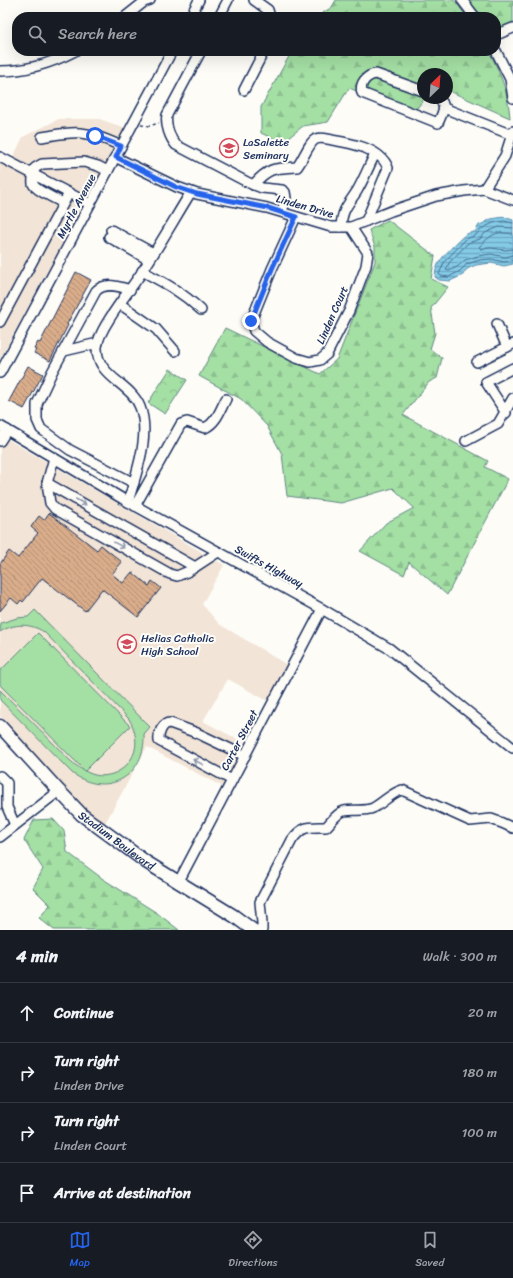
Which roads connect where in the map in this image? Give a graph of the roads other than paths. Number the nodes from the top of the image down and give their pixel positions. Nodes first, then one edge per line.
1 (150, 0) edge
2 (199, 0) edge
3 (228, 0) edge
4 (254, 0) edge
5 (462, 0) edge
6 (131, 12) edge
7 (193, 12) edge
8 (222, 12) edge
9 (269, 12) edge
10 (471, 12) edge
11 (513, 28) edge
12 (501, 33) edge
13 (64, 56) edge
14 (169, 56) edge
15 (198, 56) edge
16 (261, 56) edge
17 (498, 56) edge
18 (0, 70) edge
19 (417, 89) edge
20 (244, 90) dead end
21 (513, 98) edge
22 (443, 104) edge
23 (444, 108) junction
24 (512, 133) edge
25 (42, 137) dead end
26 (121, 146) junction
27 (375, 154) junction
28 (0, 157) edge
29 (116, 157) junction
30 (108, 171) junction
31 (34, 175) junction
32 (253, 185) junction
33 (484, 190) junction
34 (191, 192) junction
35 (69, 193) junction
36 (513, 200) edge
37 (64, 203) junction
38 (90, 204) junction
39 (282, 212) junction
40 (296, 217) junction
41 (366, 221) junction
42 (341, 227) junction
43 (351, 227) junction
44 (110, 234) dead end
45 (151, 257) junction
46 (142, 272) junction
47 (130, 290) junction
48 (120, 304) junction
49 (201, 310) dead end
50 (0, 322) edge
51 (497, 324) dead end
52 (98, 343) junction
53 (510, 346) edge
54 (64, 351) junction
55 (175, 351) dead end
56 (477, 362) dead end
57 (513, 368) edge
58 (0, 373) edge
59 (513, 398) edge
60 (226, 399) dead end
61 (506, 413) junction
62 (3, 428) edge
63 (0, 441) edge
64 (466, 441) dead end
65 (54, 458) junction
66 (47, 483) junction
67 (134, 483) junction
68 (132, 504) junction
69 (218, 552) junction
70 (194, 567) junction
71 (322, 609) junction
72 (0, 726) edge
73 (512, 746) edge
74 (245, 756) junction
75 (0, 776) edge
76 (232, 780) junction
77 (59, 791) junction
78 (14, 825) junction
79 (513, 828) edge
80 (0, 837) edge
81 (178, 883) junction
82 (253, 930) edge
83 (262, 930) edge

1 - 6 street
2 - 7 street
3 - 8 street
4 - 9 street
5 - 10 street
11 - 12 street
13 - 18 street
14 - 26 street, Myrtle Avenue
15 - 32 street
16 - 20 street
17 - 21 street
19 - 23 street
22 - 23 street
23 - 24 street
24 - 33 street
25 - 26 street
26 - 29 street, Myrtle Avenue
27 - 32 street
27 - 41 street
27 - 42 street
28 - 31 street
29 - 30 street, Myrtle Avenue
29 - 34 street, Linden Drive
30 - 31 street
30 - 38 street, Myrtle Avenue
31 - 35 street
31 - 37 street
32 - 39 street
33 - 36 street, Linden Drive
33 - 41 street, Linden Drive
34 - 39 street, Linden Drive
34 - 45 street
35 - 37 street
35 - 38 street
37 - 50 street
38 - 58 street, Myrtle Avenue
39 - 40 street, Linden Drive
40 - 42 street, Linden Drive
40 - 43 street, Linden Court
41 - 43 street, Linden Drive
42 - 43 street, Linden Drive
44 - 45 street
45 - 46 street
46 - 47 street
46 - 49 street
47 - 48 street
47 - 54 street
48 - 52 street
48 - 55 street
51 - 53 street
52 - 54 street
52 - 67 street
53 - 56 street
54 - 67 street
57 - 61 street
59 - 61 street
60 - 68 street
61 - 64 street
62 - 63 street
62 - 65 street, Swifts Highway
65 - 66 street
65 - 68 street, Swifts Highway
66 -> 70 street
66 -> 70 street
67 - 68 street
68 - 69 street, Swifts Highway
69 - 70 street
69 - 71 street, Swifts Highway
71 - 73 street, Swifts Highway
71 - 74 street, Carter Street
72 - 77 main road, Stadium Boulevard
74 - 76 street, Carter Street
76 -> 74 street
75 - 78 street
76 - 81 street, Carter Street
77 - 78 street
77 - 81 main road, Stadium Boulevard
78 - 80 street
79 - 83 street
81 - 82 main road, Stadium Boulevard

